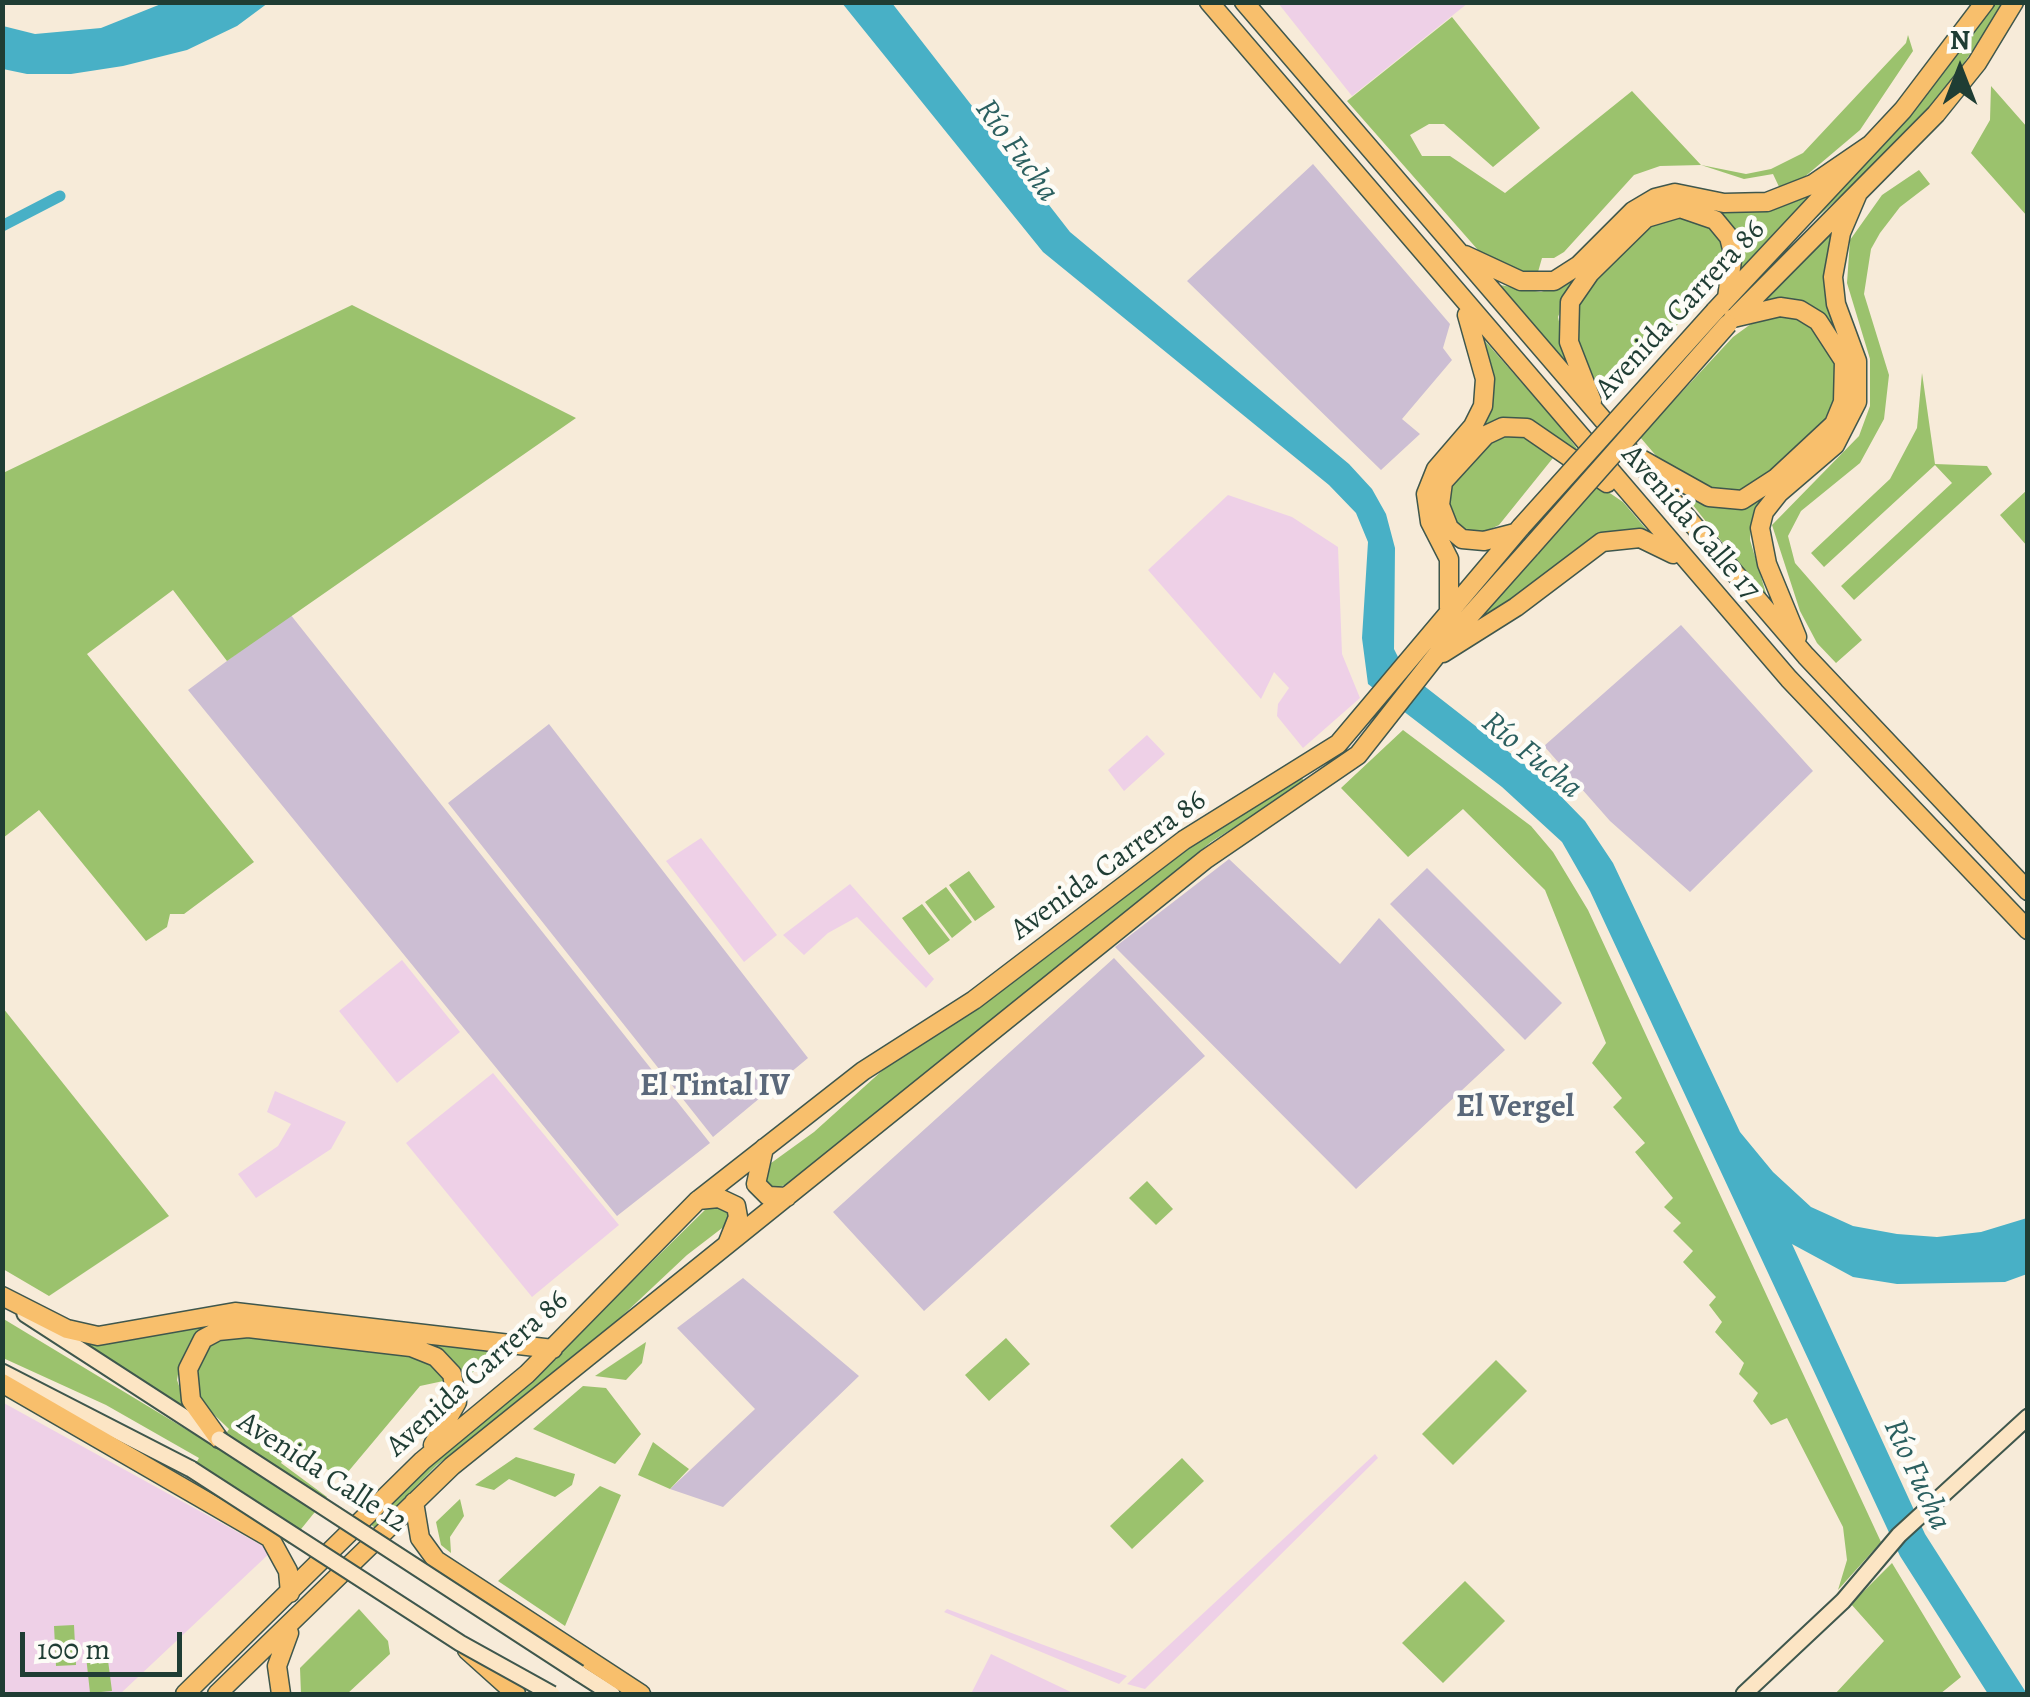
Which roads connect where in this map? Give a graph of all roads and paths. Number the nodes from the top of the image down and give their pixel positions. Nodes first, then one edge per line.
1 (1209, 2) edge
2 (1986, 2) edge
3 (2014, 2) edge
4 (1247, 4) edge
5 (1870, 145) junction
6 (1858, 192) junction
7 (1455, 250) junction
8 (1462, 302) junction
9 (1726, 313) junction
10 (1596, 411) junction
11 (1633, 455) junction
12 (1644, 512) junction
13 (1518, 530) junction
14 (1687, 562) junction
15 (1449, 608) junction
16 (1806, 656) junction
17 (1423, 660) junction
18 (1380, 715) junction
19 (2028, 891) edge
20 (2028, 930) edge
21 (764, 1148) junction
22 (788, 1197) junction
23 (697, 1201) junction
24 (725, 1246) junction
25 (2, 1297) edge
26 (552, 1348) junction
27 (2, 1372) edge
28 (2, 1383) edge
29 (2028, 1417) edge
30 (218, 1439) junction
31 (422, 1460) junction
32 (414, 1502) junction
33 (290, 1593) junction
34 (297, 1618) junction
35 (460, 1643) junction
36 (184, 1694) edge
37 (218, 1694) edge
38 (280, 1694) edge
39 (516, 1694) edge
40 (552, 1694) edge
41 (612, 1694) edge
42 (641, 1694) edge
43 (1744, 1694) edge

1 - 8 main road, Avenida Calle 17
2 - 5 main road, Avenida Carrera 86
3 - 6 main road, Avenida Carrera 86
4 - 7 main road, Avenida Calle 17
5 - 7 main road
5 - 9 main road, Avenida Carrera 86
6 - 9 main road, Avenida Carrera 86
6 - 16 main road
7 - 10 main road, Avenida Calle 17
8 - 12 main road, Avenida Calle 17
8 - 15 main road
9 - 10 main road
9 - 11 main road
9 - 13 main road, Avenida Carrera 86, bridge
9 - 17 main road, Avenida Carrera 86, bridge
10 - 11 main road, Avenida Calle 17
11 - 16 main road, Avenida Calle 17
12 - 13 main road
12 - 14 main road, Avenida Calle 17
13 - 15 main road, Avenida Carrera 86
14 - 17 main road
14 - 20 main road, Avenida Calle 17
15 - 17 main road, Avenida Carrera 86
16 - 19 main road, Avenida Calle 17
17 - 18 main road, Avenida Carrera 86
18 - 21 main road, Avenida Carrera 86
18 - 22 main road, Avenida Carrera 86
21 - 22 main road
21 - 23 main road, Avenida Carrera 86
22 - 24 main road, Avenida Carrera 86
23 - 24 main road
23 - 26 main road, Avenida Carrera 86
24 - 32 main road, Avenida Carrera 86
25 - 26 main road
25 - 30 main road, Avenida Calle 12
26 - 31 main road, Avenida Carrera 86
27 - 35 main road, bridge
28 - 33 main road
29 - 43 main road
30 - 31 main road
30 - 41 main road, Avenida Calle 12, bridge
31 - 33 main road, Avenida Carrera 86
32 - 34 main road, Avenida Carrera 86
32 - 42 main road
33 - 36 main road, Avenida Carrera 86
34 - 37 main road, Avenida Carrera 86
34 - 38 main road
35 - 39 main road
35 - 40 main road, bridge

